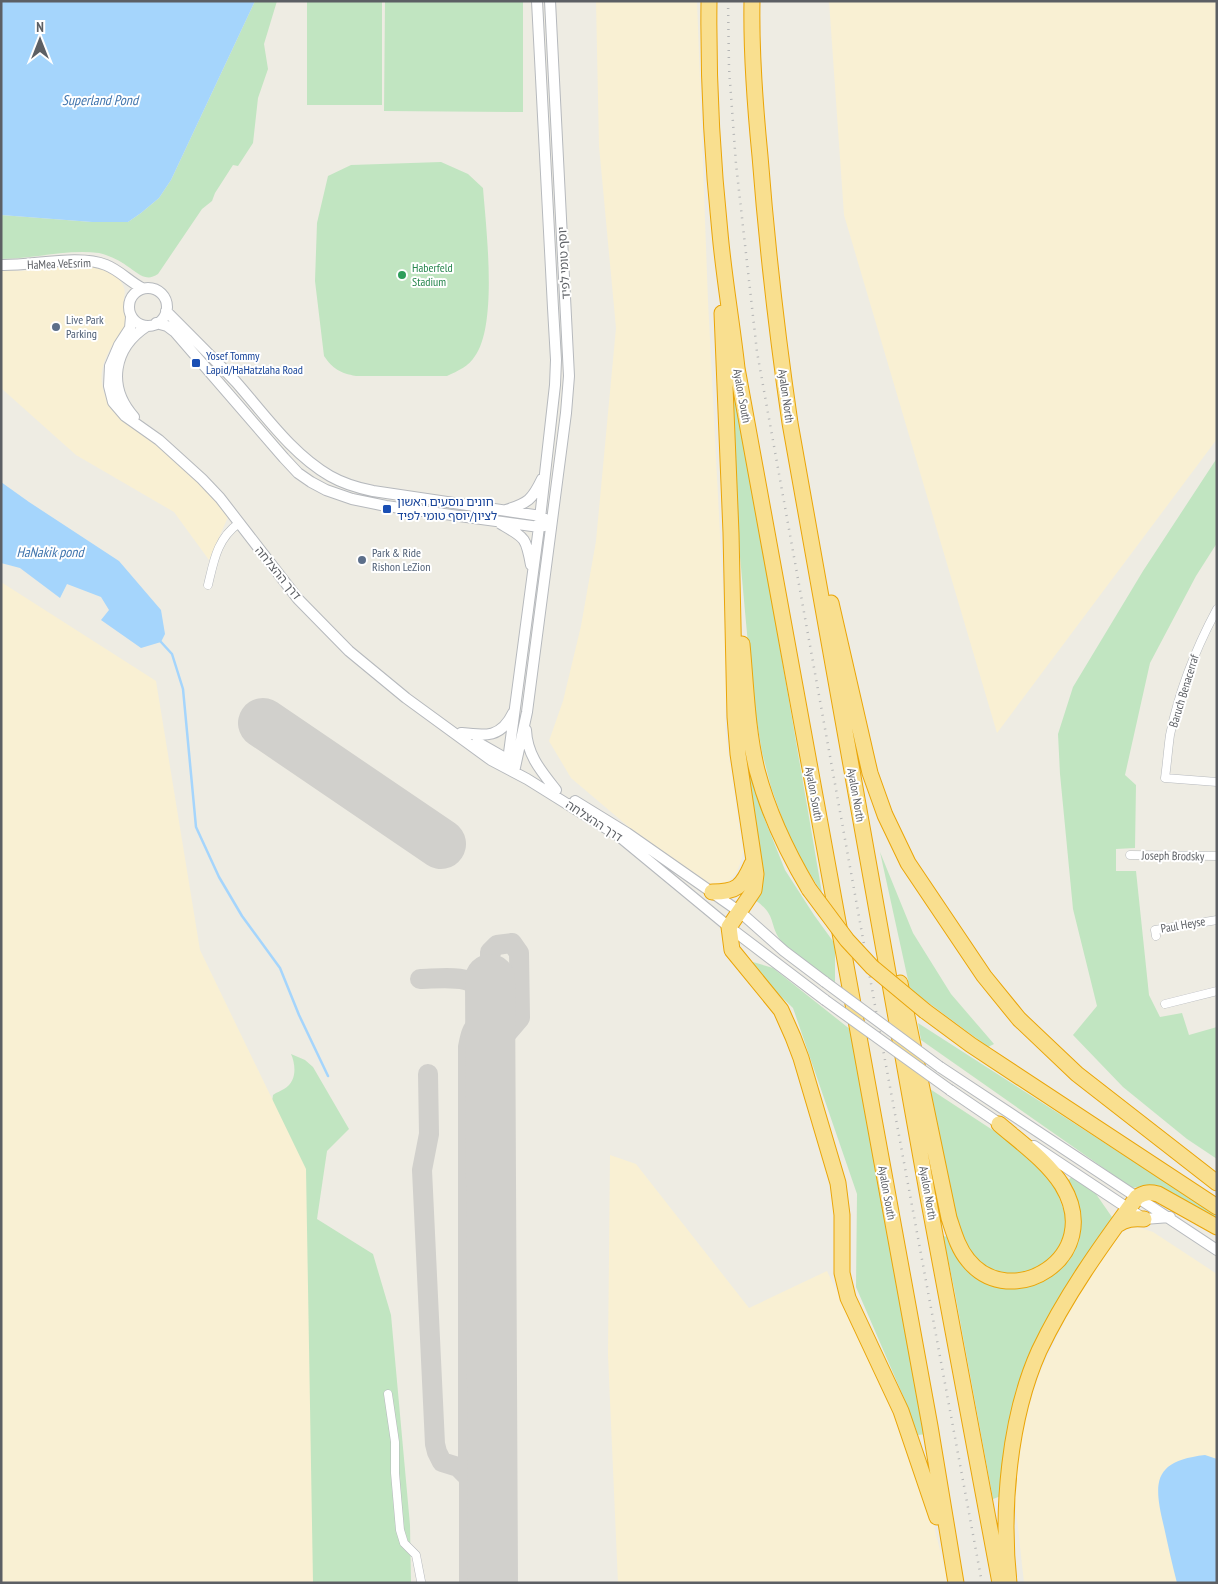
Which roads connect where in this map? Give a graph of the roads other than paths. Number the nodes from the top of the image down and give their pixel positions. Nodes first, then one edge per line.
1 (537, 1) edge
2 (550, 1) edge
3 (709, 1) edge
4 (752, 1) edge
5 (720, 234) junction
6 (1, 266) edge
7 (115, 270) junction
8 (142, 288) junction
9 (130, 299) junction
10 (166, 311) junction
11 (131, 317) junction
12 (152, 325) junction
13 (790, 423) junction
14 (141, 426) junction
15 (545, 472) junction
16 (503, 511) junction
17 (541, 516) junction
18 (498, 522) junction
19 (239, 523) junction
20 (552, 523) junction
21 (539, 527) junction
22 (731, 533) junction
23 (533, 574) junction
24 (208, 585) dead end
25 (1217, 609) edge
26 (516, 705) junction
27 (425, 711) junction
28 (527, 712) junction
29 (461, 734) junction
30 (511, 766) junction
31 (1217, 782) edge
32 (556, 790) junction
33 (860, 814) junction
34 (1130, 855) dead end
35 (1217, 856) edge
36 (754, 860) junction
37 (712, 892) junction
38 (740, 912) junction
39 (1217, 920) edge
40 (729, 927) junction
41 (1156, 936) dead end
42 (1217, 991) edge
43 (1165, 1004) dead end
44 (999, 1124) junction
45 (1217, 1183) edge
46 (1133, 1203) junction
47 (1217, 1207) edge
48 (1170, 1217) junction
49 (1144, 1219) junction
50 (1116, 1225) junction
51 (1217, 1227) edge
52 (1217, 1250) edge
53 (388, 1394) dead end
54 (420, 1581) dead end
55 (956, 1581) edge
56 (1000, 1583) edge
57 (1009, 1583) edge

1 - 15 street, יוסף טומי לפיד
2 - 20 street, יוסף טומי לפיד
3 - 5 highway, Ayalon South
4 - 13 highway, Ayalon North
5 - 22 highway
5 - 55 highway, Ayalon South
6 - 7 street, HaMea VeEsrim
7 - 8 street, HaMea VeEsrim
7 - 9 street
8 - 9 street
8 - 10 street
9 - 11 street
10 - 12 street
10 - 16 street
11 - 12 street
11 - 14 street, דרך ההצלחה
12 - 14 street, דרך ההצלחה
12 - 18 street
13 - 33 highway, Ayalon North
13 - 45 highway
14 - 19 street, דרך ההצלחה
15 - 16 street
15 - 17 street, יוסף טומי לפיד
16 - 17 street
17 - 20 street
17 - 21 street, יוסף טומי לפיד
18 - 21 street
18 - 23 street
19 - 24 street
19 - 27 street, דרך ההצלחה
20 - 21 street
20 - 28 street, יוסף טומי לפיד
21 - 23 street, יוסף טומי לפיד
22 - 36 highway
22 - 47 highway, bridge
23 - 26 street, יוסף טומי לפיד
25 - 31 street, Baruch Benacerraf
26 - 29 street
26 - 30 street, יוסף טומי לפיד
27 - 29 street, דרך ההצלחה
27 - 30 street, דרך ההצלחה
28 - 30 street
28 - 32 street
29 - 30 street, דרך ההצלחה
30 - 32 street, דרך ההצלחה
30 - 40 street, דרך ההצלחה
32 - 37 street, דרך ההצלחה
33 - 44 highway
33 - 56 highway, Ayalon North
34 - 35 street, Joseph Brodsky
36 - 37 highway
36 - 38 highway
37 - 38 street, דרך ההצלחה
38 - 40 highway
38 - 46 street, דרך ההצלחה, bridge
39 - 41 street, Paul Heyse
40 - 44 street, דרך ההצלחה, bridge
40 - 55 highway
42 - 43 street
44 - 46 street, דרך ההצלחה
46 - 48 street
46 - 49 street
46 - 50 highway
46 - 51 highway
48 - 49 street
48 - 52 street
49 - 50 highway
50 - 57 highway
53 - 54 street

